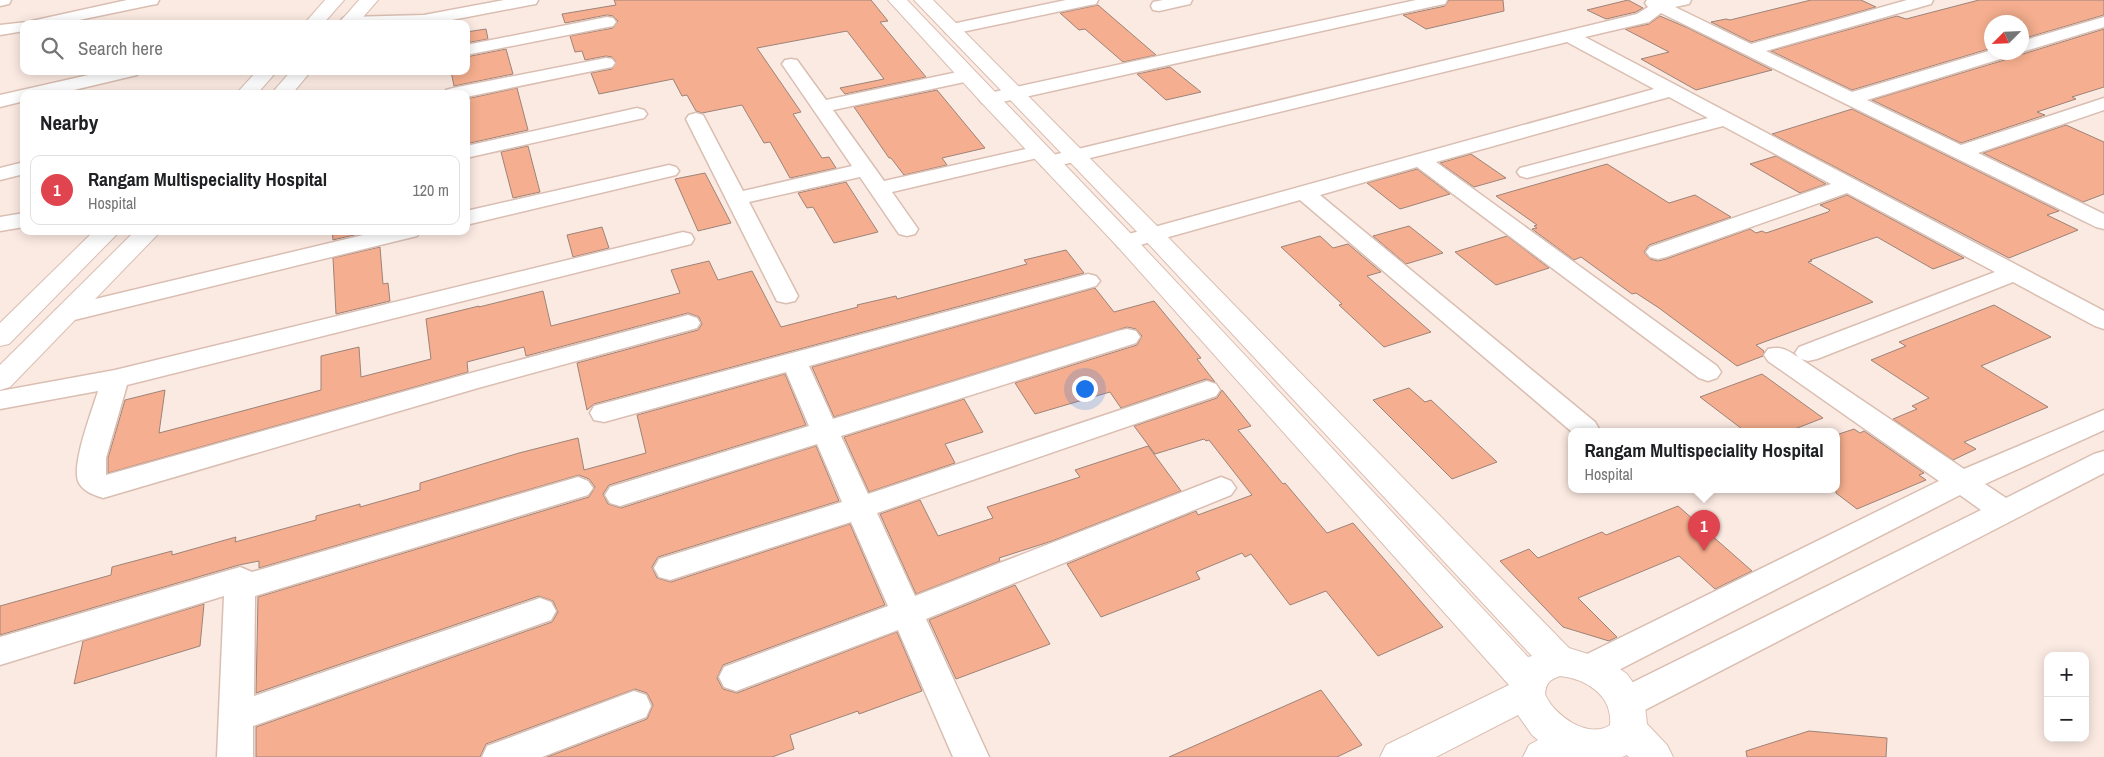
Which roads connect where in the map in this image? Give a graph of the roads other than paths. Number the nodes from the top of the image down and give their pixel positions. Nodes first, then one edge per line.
1 (151, 0) edge
2 (335, 0) edge
3 (369, 0) edge
4 (530, 0) edge
5 (897, 0) edge
6 (923, 0) edge
7 (1090, 0) edge
8 (1184, 0) edge
9 (1439, 0) edge
10 (1683, 0) edge
11 (1925, 0) edge
12 (1654, 3) edge
13 (1354, 5) dead end
14 (1158, 6) dead end
15 (1371, 16) junction
16 (54, 20) edge
17 (317, 20) edge
18 (351, 20) edge
19 (424, 20) edge
20 (607, 22) dead end
21 (2104, 22) edge
22 (20, 27) edge
23 (952, 29) junction
24 (0, 30) edge
25 (1571, 36) junction
26 (2029, 45) edge
27 (470, 49) edge
28 (1750, 50) junction
29 (1984, 58) edge
30 (606, 63) dead end
31 (791, 64) dead end
32 (114, 75) edge
33 (264, 75) edge
34 (298, 75) edge
35 (967, 76) junction
36 (48, 90) edge
37 (250, 90) edge
38 (285, 90) edge
39 (1671, 90) junction
40 (470, 91) edge
41 (1014, 94) junction
42 (20, 96) edge
43 (988, 99) junction
44 (1850, 99) junction
45 (0, 101) edge
46 (2104, 104) edge
47 (822, 107) junction
48 (637, 114) dead end
49 (1725, 118) junction
50 (696, 119) dead end
51 (470, 151) edge
52 (1960, 152) junction
53 (1076, 156) junction
54 (1044, 157) junction
55 (20, 158) edge
56 (1420, 160) junction
57 (0, 162) edge
58 (20, 169) edge
59 (865, 169) junction
60 (669, 171) dead end
61 (1526, 172) dead end
62 (0, 174) edge
63 (1848, 185) junction
64 (880, 189) junction
65 (1305, 193) junction
66 (736, 199) junction
67 (2100, 216) edge
68 (470, 217) edge
69 (20, 221) edge
70 (0, 224) edge
71 (908, 229) dead end
72 (1152, 234) junction
73 (104, 235) edge
74 (145, 235) edge
75 (392, 235) edge
76 (683, 239) dead end
77 (1126, 242) junction
78 (1658, 252) dead end
79 (2014, 273) junction
80 (1088, 281) dead end
81 (786, 296) dead end
82 (66, 314) junction
83 (2104, 321) edge
84 (688, 323) dead end
85 (4, 331) edge
86 (1127, 337) dead end
87 (1808, 353) dead end
88 (1777, 355) dead end
89 (794, 361) junction
90 (1708, 372) dead end
91 (115, 379) junction
92 (0, 381) edge
93 (1206, 390) dead end
94 (0, 400) edge
95 (604, 414) dead end
96 (2104, 419) edge
97 (1584, 428) edge
98 (825, 432) junction
99 (2104, 461) edge
100 (1962, 482) junction
101 (578, 488) dead end
102 (1221, 488) dead end
103 (620, 495) dead end
104 (859, 508) junction
105 (2004, 512) junction
106 (670, 568) dead end
107 (240, 588) junction
108 (540, 611) dead end
109 (906, 613) junction
110 (0, 651) edge
111 (1575, 665) junction
112 (736, 677) dead end
113 (1528, 687) junction
114 (634, 706) dead end
115 (1628, 716) junction
116 (237, 718) junction
117 (1575, 751) edge
118 (235, 757) edge
119 (500, 757) edge
120 (971, 757) edge
121 (1399, 757) edge
122 (1654, 757) edge

1 - 16 street
2 - 17 street
3 - 18 street
4 - 19 street
5 - 35 street
6 - 23 street
7 - 23 street
8 - 14 street
9 - 15 street
10 - 12 street
11 - 28 street
12 - 25 street
12 - 28 street
13 - 15 street
15 - 41 street
20 - 27 street
21 - 26 street
22 - 24 street
23 - 41 street
25 - 39 street
25 - 53 street
28 - 44 street
29 - 44 street
30 - 40 street
31 - 47 street
32 - 36 street
33 - 37 street
34 - 38 street
35 - 43 street
35 - 47 street
39 - 49 street
39 - 56 street
41 - 43 street
41 - 53 street
42 - 45 street
43 - 54 street
44 - 52 street
46 - 52 street
47 - 59 street
48 - 51 street
49 - 61 street
49 - 63 street
50 - 66 street
52 - 67 street
53 - 54 street
53 - 72 street
54 - 64 street
54 - 77 street
55 - 57 street
56 - 65 street
56 - 90 street
58 - 62 street
59 - 64 street
59 - 66 street
60 - 68 street
63 - 78 street
63 - 79 street
64 - 71 street
65 - 72 street
65 - 97 street
66 - 81 street
69 - 70 street
72 - 77 street
72 - 111 street
73 - 85 street
74 - 82 street
75 - 82 street
76 - 91 street
77 - 113 street
79 - 83 street
79 - 87 street
80 - 89 street
82 - 92 street
84 - 91 street
86 - 98 street
88 - 100 street
89 - 95 street
89 - 98 street
91 - 94 street
93 - 104 street
96 - 100 street
98 - 103 street
98 - 104 street
99 - 105 street
100 - 105 street
100 - 111 street
101 - 107 street
102 - 109 street
104 - 106 street
104 - 109 street
105 - 115 street
107 - 110 street
107 - 116 street
108 - 116 street
109 - 112 street
109 - 120 street
111 - 113 street
111 - 115 street
113 - 117 street
113 - 121 street
114 - 119 street
115 - 117 street
115 - 122 street
116 - 118 street

